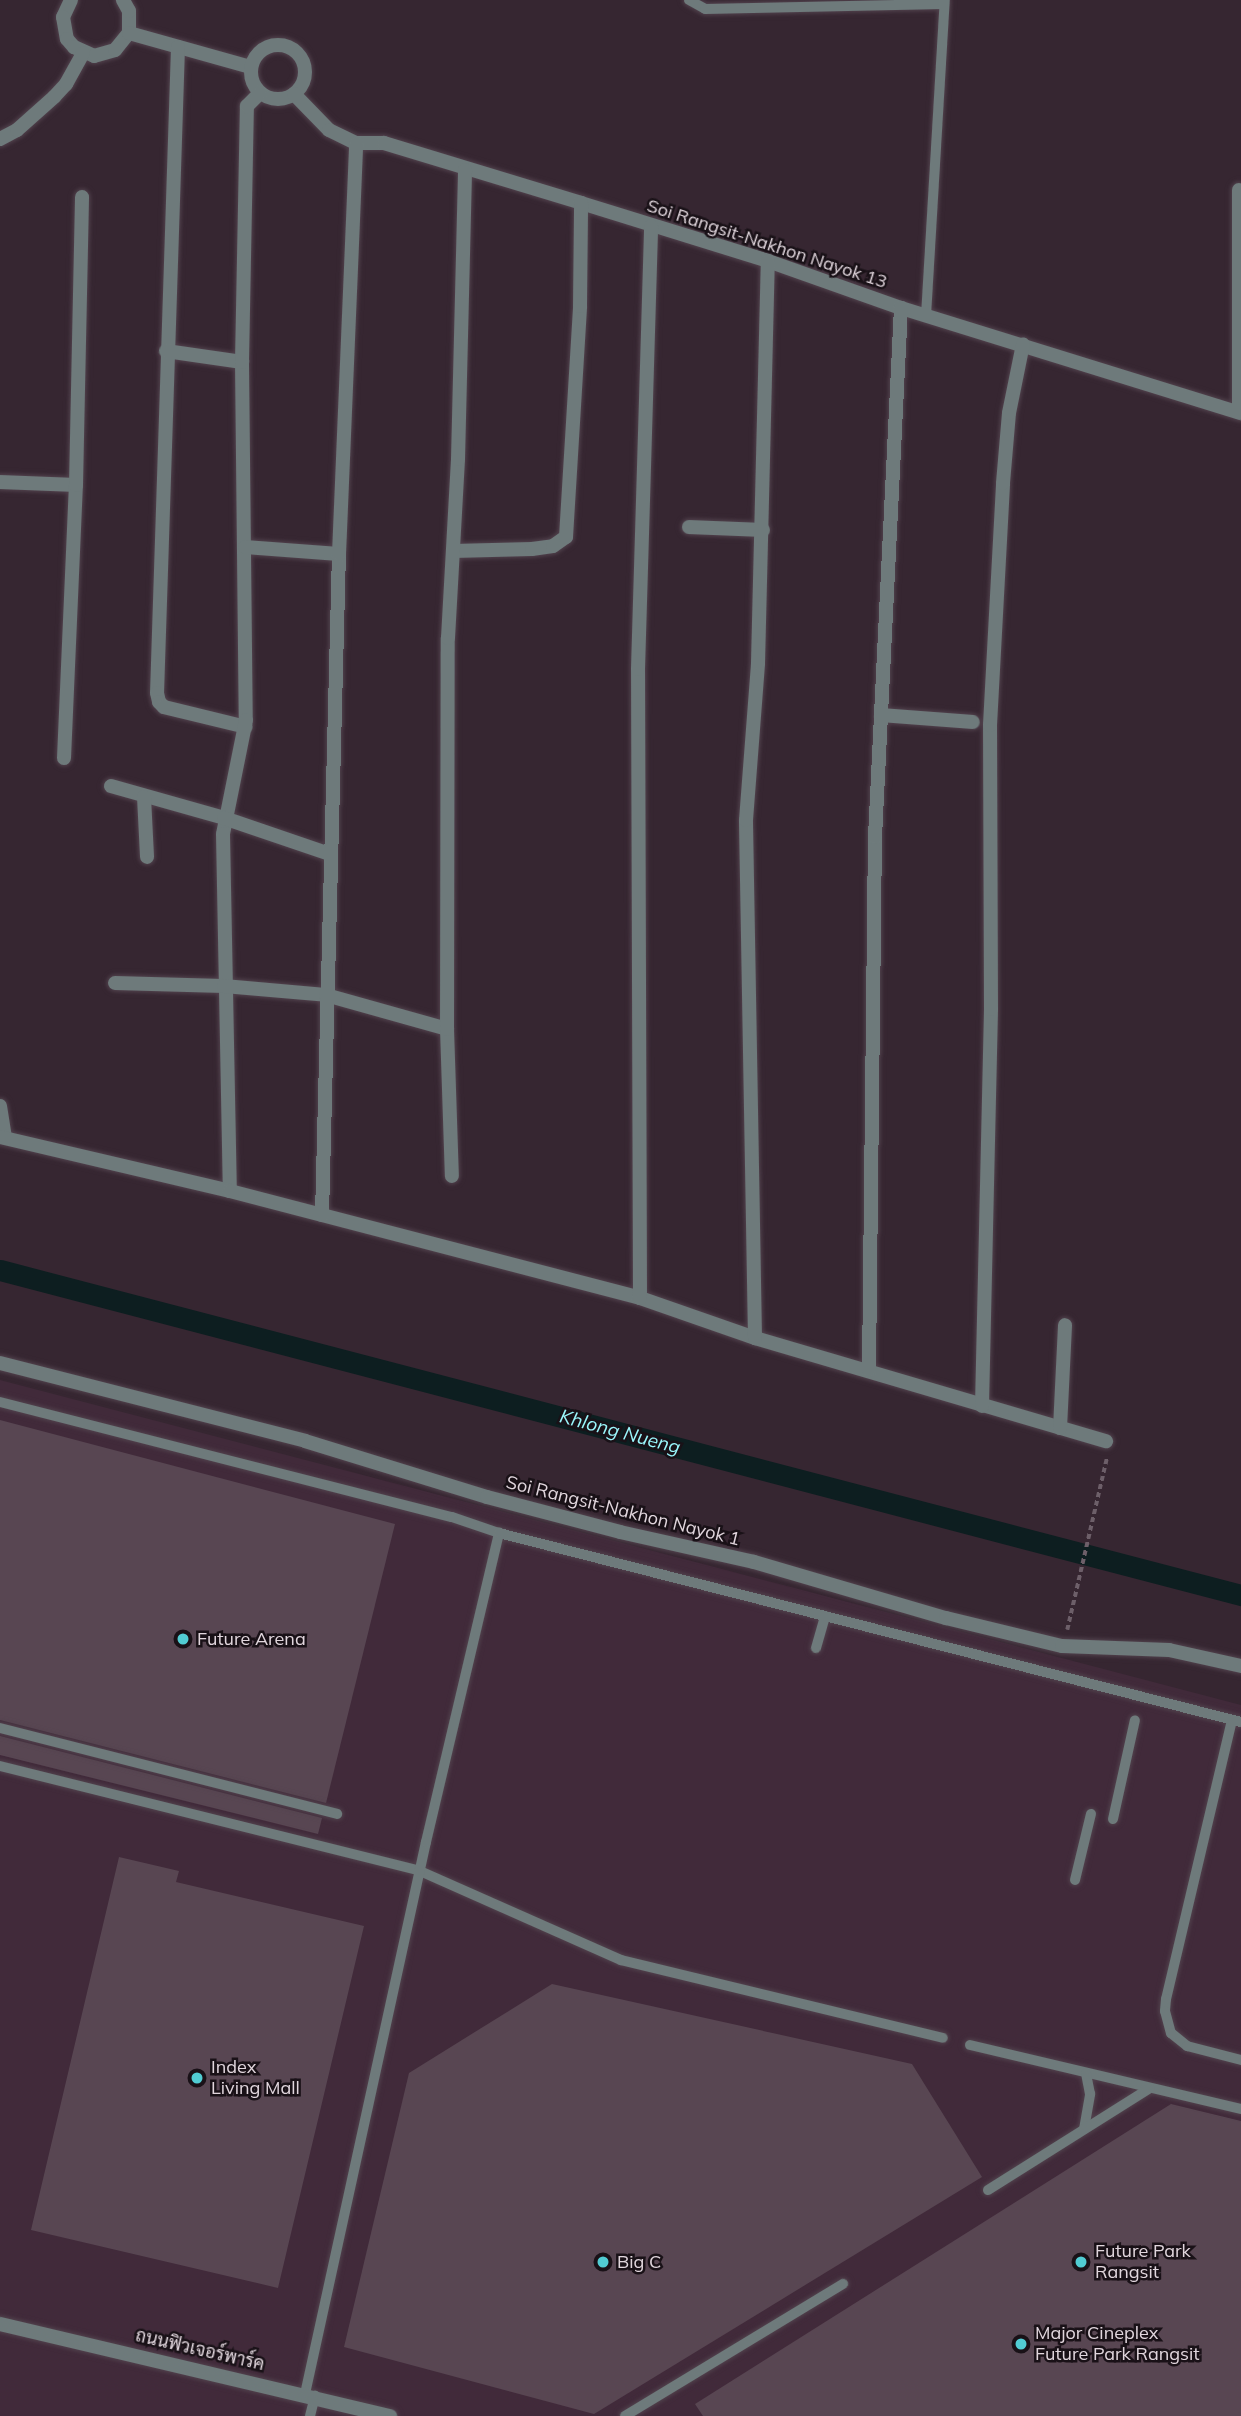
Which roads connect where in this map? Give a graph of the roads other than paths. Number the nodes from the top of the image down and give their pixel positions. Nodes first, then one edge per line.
1 (71, 0) edge
2 (123, 0) edge
3 (689, 0) edge
4 (944, 2) edge
5 (129, 33) junction
6 (178, 47) junction
7 (83, 53) junction
8 (251, 68) junction
9 (260, 93) junction
10 (294, 94) junction
11 (0, 139) edge
12 (356, 143) junction
13 (465, 170) junction
14 (1239, 190) dead end
15 (82, 197) dead end
16 (581, 203) junction
17 (651, 226) junction
18 (768, 261) junction
19 (901, 308) junction
20 (926, 316) junction
21 (1023, 344) junction
22 (166, 351) junction
23 (242, 362) junction
24 (1240, 412) edge
25 (0, 482) edge
26 (76, 485) junction
27 (689, 527) dead end
28 (763, 530) junction
29 (245, 547) junction
30 (453, 551) junction
31 (339, 554) junction
32 (881, 715) junction
33 (973, 722) dead end
34 (246, 727) junction
35 (64, 758) dead end
36 (111, 786) dead end
37 (144, 797) junction
38 (224, 818) junction
39 (330, 854) junction
40 (147, 857) dead end
41 (115, 983) dead end
42 (224, 986) junction
43 (326, 995) junction
44 (447, 1028) junction
45 (0, 1106) edge
46 (3, 1138) edge
47 (452, 1176) dead end
48 (230, 1191) junction
49 (322, 1215) junction
50 (640, 1298) junction
51 (1065, 1325) dead end
52 (755, 1338) junction
53 (0, 1363) edge
54 (869, 1370) junction
55 (0, 1402) edge
56 (982, 1406) junction
57 (1060, 1428) junction
58 (1105, 1441) dead end
59 (499, 1533) junction
60 (825, 1616) junction
61 (816, 1648) dead end
62 (1241, 1666) edge
63 (1135, 1720) dead end
64 (1236, 1721) edge
65 (0, 1728) edge
66 (0, 1766) edge
67 (337, 1814) dead end
68 (1091, 1814) dead end
69 (1113, 1819) dead end
70 (420, 1871) junction
71 (1076, 1880) dead end
72 (943, 2038) dead end
73 (970, 2045) dead end
74 (1241, 2060) edge
75 (1086, 2073) junction
76 (1150, 2088) junction
77 (1241, 2109) edge
78 (1084, 2129) junction
79 (988, 2190) dead end
80 (844, 2284) dead end
81 (0, 2324) edge
82 (310, 2395) junction
83 (353, 2411) edge
84 (310, 2416) edge
85 (390, 2416) edge
86 (625, 2416) edge

1 - 7 street
2 - 5 street
3 - 4 lane
4 - 20 lane
5 - 6 street
5 - 7 street
6 - 8 street
6 - 22 street
7 - 11 street
8 - 9 street
8 - 10 street
9 - 10 street
9 - 23 street
10 - 12 street, Soi Rangsit-Nakhon Nayok 13
12 - 13 street, Soi Rangsit-Nakhon Nayok 13
12 - 31 street
13 - 16 street, Soi Rangsit-Nakhon Nayok 13
13 - 30 street
14 - 24 street
15 - 26 street
16 - 17 street, Soi Rangsit-Nakhon Nayok 13
16 - 30 street
17 - 18 street, Soi Rangsit-Nakhon Nayok 13
17 - 50 street
18 - 19 street, Soi Rangsit-Nakhon Nayok 13
18 - 28 street
19 - 20 street, Soi Rangsit-Nakhon Nayok 13
19 - 32 street
20 - 21 street, Soi Rangsit-Nakhon Nayok 13
21 - 24 street, Soi Rangsit-Nakhon Nayok 13
21 - 56 street
22 - 23 street
22 - 34 street
23 - 29 street
25 - 26 street
26 - 35 street
27 - 28 street
28 - 52 street
29 - 31 street
29 - 34 street
30 - 44 street
31 - 39 street
32 - 33 street
32 - 54 street
34 - 38 street
36 - 37 street
37 - 38 street
37 - 40 street
38 - 39 street
38 - 42 street
39 - 43 street
41 - 42 street
42 - 43 street
42 - 48 street
43 - 44 street
43 - 49 street
44 - 47 street
45 - 46 street
46 - 48 street
48 - 49 street
49 - 50 street
50 - 52 street
51 - 57 street
52 - 54 street
53 - 62 street, Soi Rangsit-Nakhon Nayok 1
54 - 56 street
55 - 59 lane
56 - 57 street
57 - 58 street
59 - 60 lane
59 - 70 lane
60 - 61 lane
60 - 64 lane
63 - 69 lane
64 - 74 lane
65 - 67 lane
66 - 70 lane
68 - 71 lane
70 - 72 lane
70 - 82 lane
73 - 75 lane
75 - 76 lane
75 - 78 lane
76 - 77 lane
76 - 78 lane
78 - 79 lane
80 - 86 lane
81 - 82 street, ถนนฟิวเจอร์พาร์ค
82 - 83 street, ถนนฟิวเจอร์พาร์ค
82 - 84 lane
83 - 85 street, ถนนฟิวเจอร์พาร์ค

